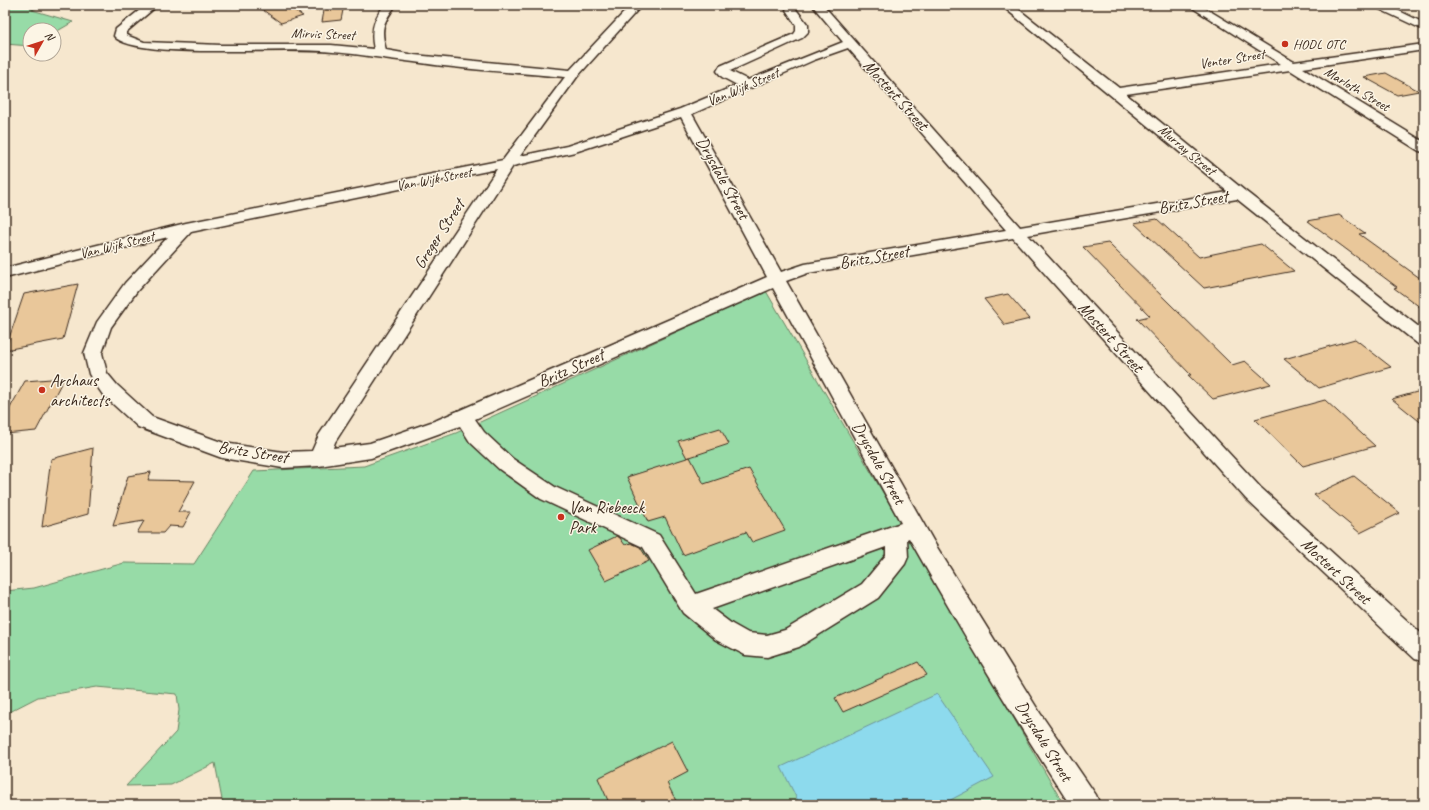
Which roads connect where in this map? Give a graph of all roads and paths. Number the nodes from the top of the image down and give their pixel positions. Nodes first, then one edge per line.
1 (153, 5) edge
2 (390, 5) edge
3 (637, 5) edge
4 (817, 5) edge
5 (1006, 5) edge
6 (1193, 5) edge
7 (1379, 5) edge
8 (791, 10) dead end
9 (1424, 27) edge
10 (850, 43) junction
11 (1424, 47) edge
12 (381, 53) junction
13 (1290, 66) junction
14 (573, 74) junction
15 (747, 85) junction
16 (1116, 92) junction
17 (685, 112) junction
18 (1424, 148) edge
19 (508, 163) junction
20 (1240, 194) junction
21 (186, 228) junction
22 (1016, 232) junction
23 (5, 273) edge
24 (778, 278) junction
25 (1424, 340) edge
26 (463, 416) junction
27 (319, 458) junction
28 (905, 531) junction
29 (691, 606) junction
30 (1424, 651) edge
31 (1086, 805) edge

1 - 12 street, Mirvis Street
2 - 12 street
3 - 14 street, Greger Street
4 - 10 street, Mostert Street
5 - 16 street, Murray Street
6 - 13 street, Marloth Street
7 - 9 street
8 - 15 street
10 - 15 street, Van Wijk Street
10 - 22 street, Mostert Street
11 - 13 street, Venter Street
12 - 14 street, Mirvis Street
13 - 16 street, Venter Street
13 - 18 street, Marloth Street
14 - 19 street, Greger Street
15 - 17 street, Van Wijk Street
16 - 20 street, Murray Street
17 - 19 street, Van Wijk Street
17 - 24 street, Drysdale Street
19 - 21 street, Van Wijk Street
19 - 27 street, Greger Street
20 - 22 street, Britz Street
20 - 25 street, Murray Street
21 - 23 street, Van Wijk Street
21 - 27 street, Britz Street
22 - 24 street, Britz Street
22 - 30 street, Mostert Street
24 - 26 street, Britz Street
24 - 28 street, Drysdale Street
26 - 27 street, Britz Street
26 - 29 street
28 - 29 street
28 - 29 street
28 - 31 street, Drysdale Street

